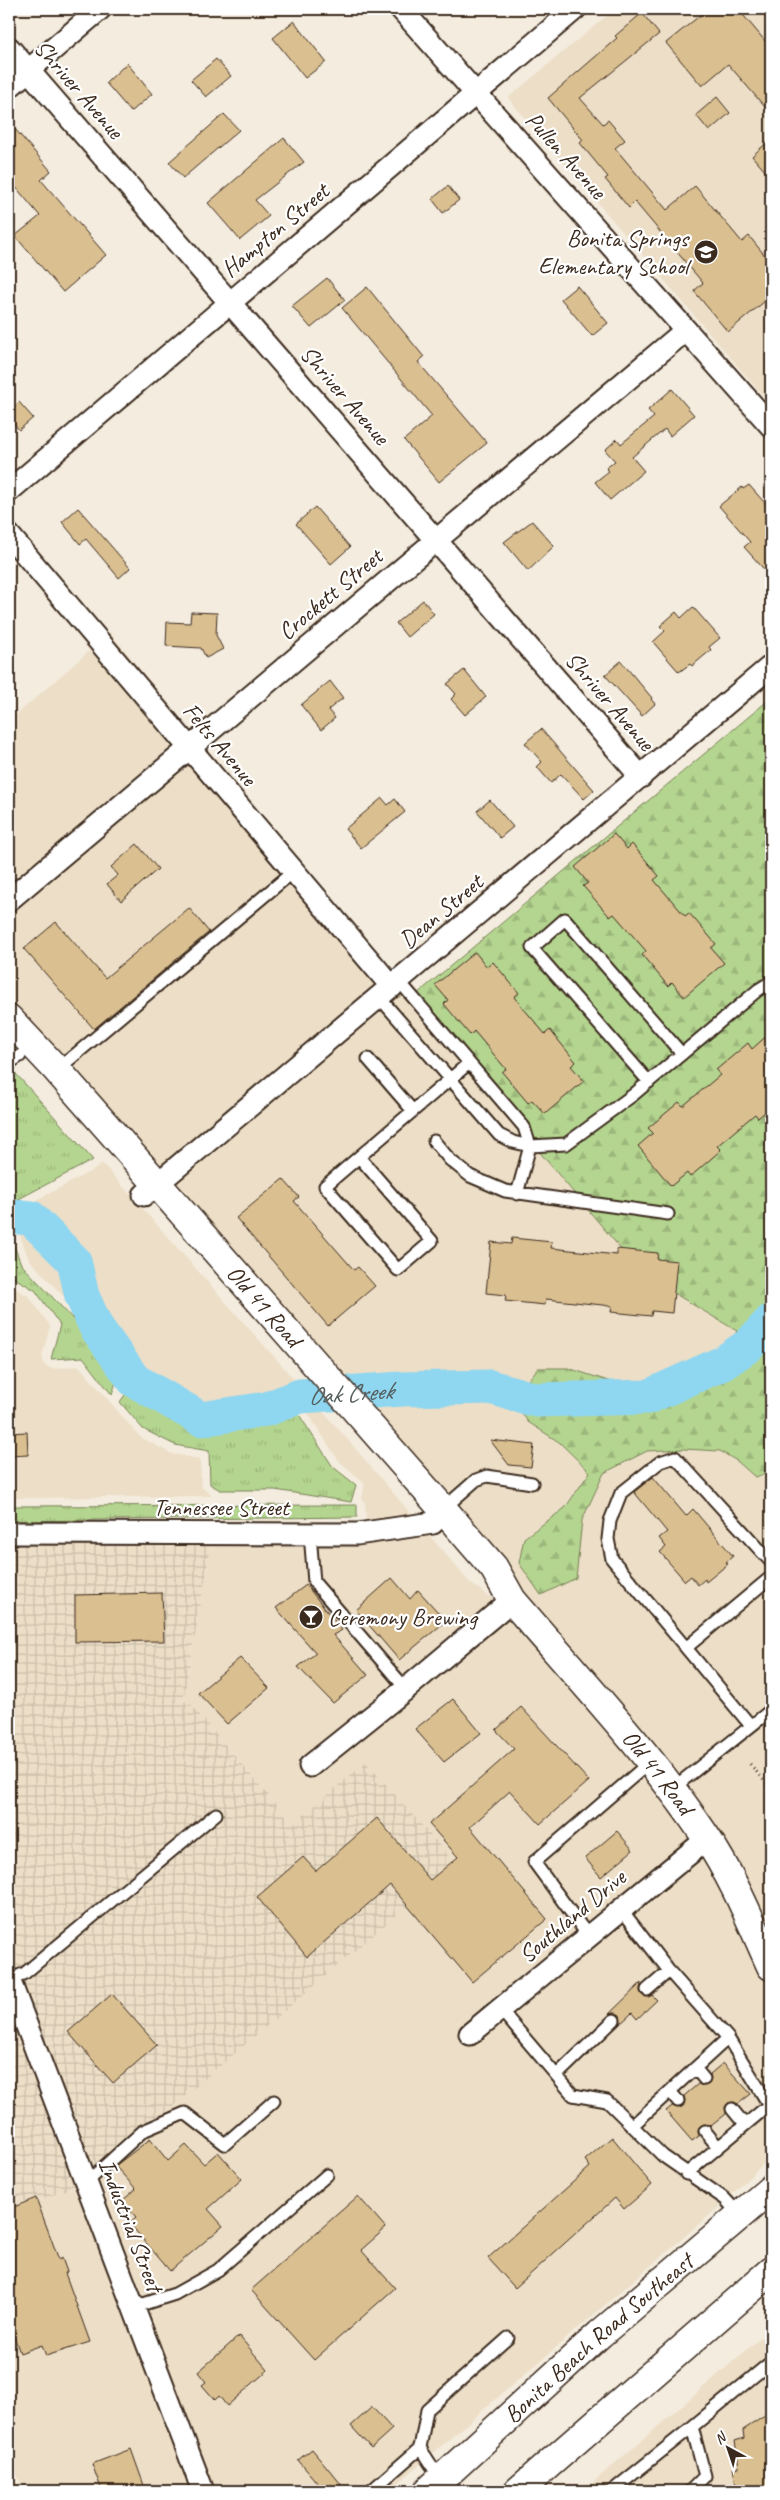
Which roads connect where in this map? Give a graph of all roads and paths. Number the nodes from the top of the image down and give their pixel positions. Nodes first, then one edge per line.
1 (100, 9) edge
2 (401, 9) edge
3 (575, 9) edge
4 (9, 48) edge
5 (28, 70) junction
6 (9, 87) edge
7 (476, 93) junction
8 (230, 303) junction
9 (686, 330) junction
10 (771, 426) edge
11 (9, 491) edge
12 (9, 534) edge
13 (436, 540) junction
14 (771, 666) edge
15 (188, 746) junction
16 (641, 777) junction
17 (294, 871) junction
18 (9, 900) edge
19 (771, 982) edge
20 (390, 988) junction
21 (9, 1019) edge
22 (12, 1054) edge
23 (682, 1054) junction
24 (368, 1059) dead end
25 (469, 1063) junction
26 (57, 1070) junction
27 (450, 1079) junction
28 (649, 1082) junction
29 (412, 1111) junction
30 (434, 1141) dead end
31 (530, 1146) junction
32 (359, 1157) junction
33 (150, 1189) junction
34 (517, 1194) junction
35 (668, 1214) dead end
36 (532, 1483) dead end
37 (438, 1516) junction
38 (9, 1533) edge
39 (310, 1534) junction
40 (771, 1562) edge
41 (771, 1576) edge
42 (512, 1600) junction
43 (687, 1648) junction
44 (406, 1689) junction
45 (771, 1710) edge
46 (752, 1726) junction
47 (650, 1762) junction
48 (750, 1764) dead end
49 (310, 1766) dead end
50 (771, 1779) edge
51 (766, 1783) junction
52 (672, 1789) junction
53 (771, 1789) edge
54 (216, 1814) dead end
55 (707, 1839) junction
56 (621, 1909) junction
57 (589, 1937) junction
58 (771, 1966) edge
59 (669, 1971) junction
60 (9, 1980) edge
61 (647, 1990) dead end
62 (500, 2009) junction
63 (614, 2020) dead end
64 (470, 2034) dead end
65 (728, 2038) junction
66 (696, 2068) junction
67 (557, 2075) junction
68 (704, 2079) dead end
69 (670, 2091) junction
70 (274, 2101) dead end
71 (678, 2101) dead end
72 (732, 2109) dead end
73 (745, 2125) junction
74 (632, 2126) junction
75 (705, 2131) dead end
76 (718, 2147) junction
77 (686, 2174) junction
78 (327, 2175) dead end
79 (86, 2183) junction
80 (771, 2189) edge
81 (740, 2215) junction
82 (765, 2280) edge
83 (134, 2306) junction
84 (508, 2338) dead end
85 (771, 2362) edge
86 (692, 2426) junction
87 (420, 2448) junction
88 (435, 2486) edge
89 (203, 2491) edge
90 (371, 2491) edge
91 (518, 2491) edge
92 (612, 2491) edge
93 (690, 2491) edge

1 - 5 street
2 - 7 street, Pullen Avenue
3 - 7 street, Hampton Street
4 - 5 street, Shriver Avenue
5 - 6 street
5 - 8 street, Shriver Avenue
7 - 8 street, Hampton Street
7 - 9 street, Pullen Avenue
8 - 11 street, Hampton Street
8 - 13 street, Shriver Avenue
9 - 10 street, Pullen Avenue
9 - 13 street, Crockett Street
12 - 15 street, Felts Avenue
13 - 15 street, Crockett Street
13 - 16 street, Shriver Avenue
14 - 16 street, Dean Street
15 - 17 street, Felts Avenue
15 - 18 street, Crockett Street
16 - 20 street, Dean Street
17 - 20 street, Felts Avenue
17 - 26 lane
19 - 23 lane
20 - 25 lane
20 - 27 lane
20 - 33 street, Dean Street
21 - 26 street, Old 41 Road
22 - 33 street, Old 41 Road
23 - 28 lane
23 - 28 lane
24 - 29 lane
25 - 27 lane
25 - 31 lane
26 - 33 street, Old 41 Road
27 - 29 lane
27 - 31 lane
28 - 31 lane
29 - 32 lane
30 - 34 lane
31 - 34 lane
32 - 32 lane
33 - 37 street, Old 41 Road
34 - 35 lane
36 - 37 lane
37 - 39 street, Tennessee Street
37 - 42 street, Old 41 Road
38 - 39 street, Tennessee Street
39 - 44 lane
40 - 43 lane
41 - 43 lane
42 - 44 street
42 - 47 street, Old 41 Road
43 - 46 lane
44 - 49 street
45 - 46 lane
46 - 52 lane
47 - 52 street, Old 41 Road
47 - 57 lane
48 - 51 path
50 - 51 path
51 - 53 path
52 - 55 street, Old 41 Road
54 - 60 lane
55 - 56 street, Southland Drive
55 - 58 street, Old 41 Road
56 - 57 street, Southland Drive
56 - 59 lane
57 - 62 street, Southland Drive
59 - 61 lane
59 - 65 lane
60 - 79 street, Industrial Street
62 - 64 street, Southland Drive
62 - 67 lane
63 - 67 lane
65 - 66 lane
65 - 73 lane
66 - 68 lane
66 - 69 lane
67 - 74 lane
69 - 71 lane
69 - 74 lane
70 - 79 lane
72 - 73 lane
73 - 76 lane
74 - 77 lane
75 - 76 lane
76 - 77 lane
77 - 81 lane
78 - 83 lane
79 - 83 street, Industrial Street
80 - 81 street, Bonita Beach Road Southeast
81 - 88 street, Bonita Beach Road Southeast
82 - 91 street
83 - 89 street, Industrial Street
84 - 87 lane
85 - 86 lane
86 - 92 lane
86 - 93 lane
87 - 88 lane
87 - 90 lane

